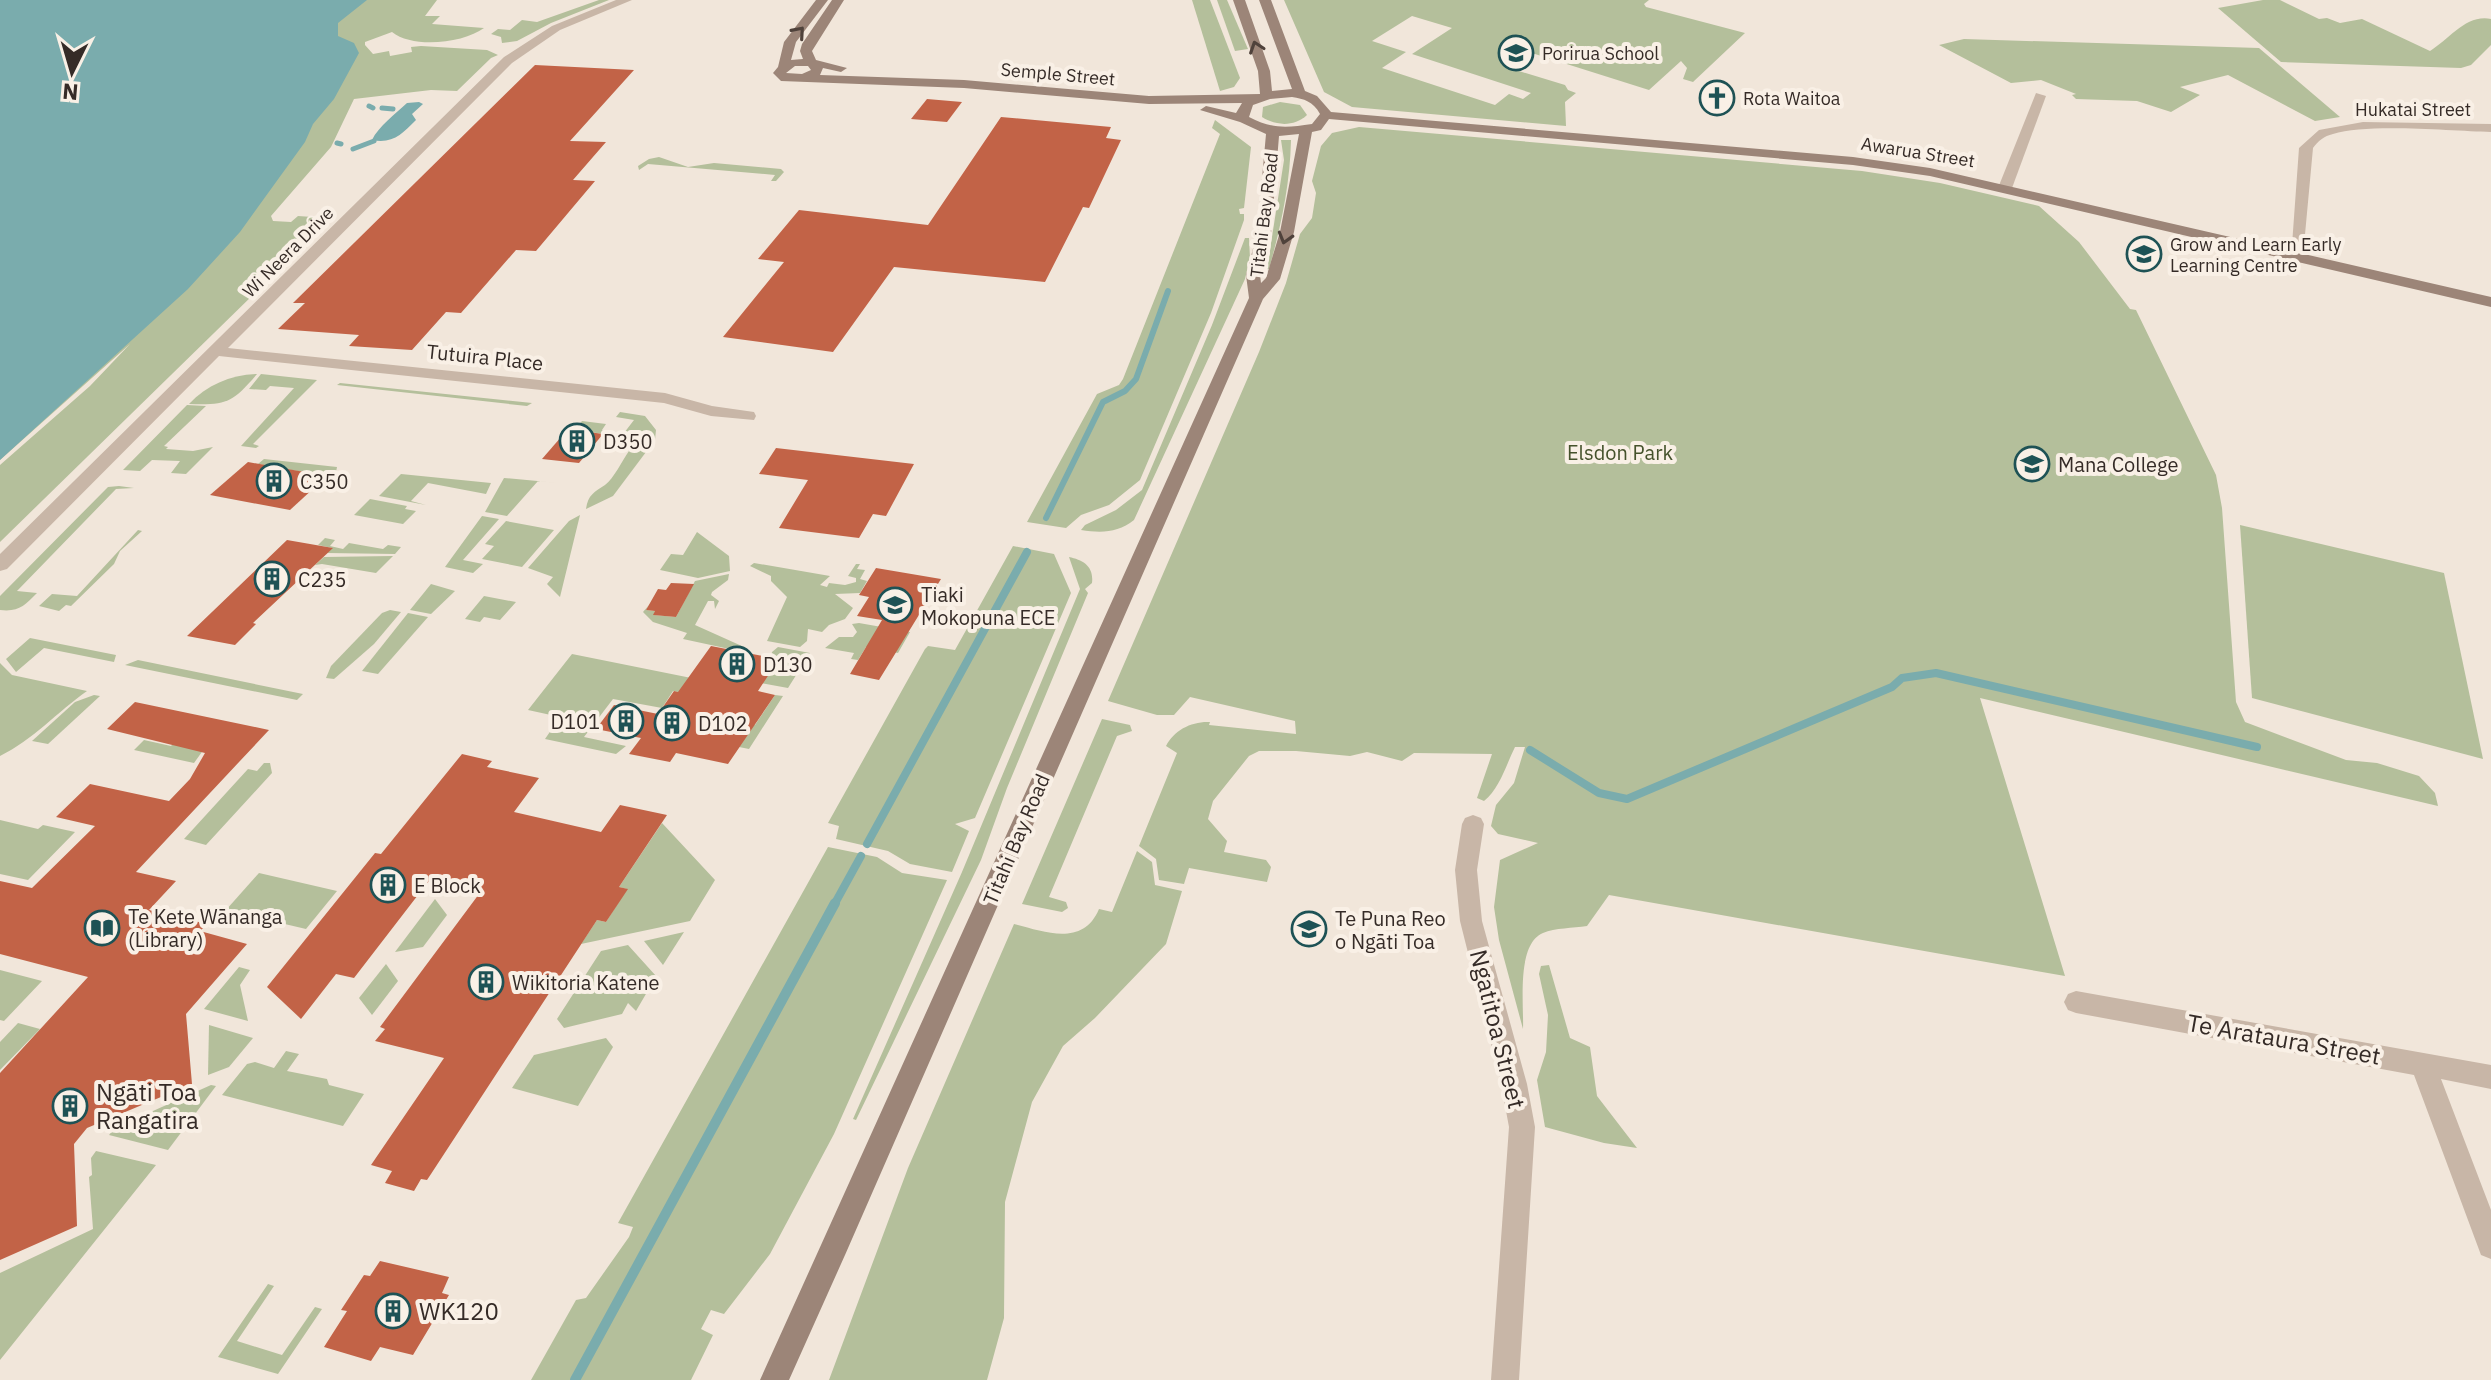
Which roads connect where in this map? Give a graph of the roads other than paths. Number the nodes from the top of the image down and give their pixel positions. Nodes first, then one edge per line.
1 (626, 0) edge
2 (822, 0) edge
3 (838, 0) edge
4 (1239, 0) edge
5 (1265, 0) edge
6 (813, 63) junction
7 (784, 66) junction
8 (804, 78) junction
9 (964, 84) junction
10 (1300, 95) junction
11 (2040, 96) dead end
12 (1261, 97) junction
13 (1149, 100) junction
14 (1326, 115) junction
15 (1244, 119) junction
16 (2491, 128) edge
17 (1306, 130) junction
18 (1273, 132) junction
19 (2005, 188) junction
20 (2296, 256) junction
21 (1256, 298) junction
22 (2491, 302) edge
23 (215, 351) junction
24 (748, 416) dead end
25 (0, 565) edge
26 (1473, 824) dead end
27 (2076, 1002) dead end
28 (2423, 1065) junction
29 (2491, 1077) edge
30 (2491, 1245) edge
31 (774, 1380) edge
32 (1505, 1380) edge

1 - 23 street, Wi Neera Drive
7 -> 2 main road
3 - 6 main road
12 -> 4 main road
5 - 10 main road
6 - 7 main road, Semple Street
6 - 8 main road
6 - 9 main road, Semple Street
7 - 8 main road
8 - 9 main road, Semple Street
9 - 13 main road, Semple Street
10 - 12 main road, Semple Street
10 - 14 main road
11 - 19 street
12 - 13 main road, Semple Street
12 - 15 main road
13 - 15 main road, Semple Street
14 - 17 main road
14 - 19 main road, Awarua Street
15 - 18 main road, Semple Street
16 - 20 street, Hukatai Street
17 - 18 main road
17 -> 21 main road, Titahi Bay Road
18 - 21 main road, Titahi Bay Road
19 - 20 main road, Awarua Street
20 - 22 main road, Awarua Street
21 - 31 main road, Titahi Bay Road
23 - 24 street, Tutuira Place
23 - 25 street, Wi Neera Drive
26 - 32 street, Ngatitoa Street
27 - 28 street, Te Arataura Street
28 - 29 street, Te Arataura Street
28 - 30 street

